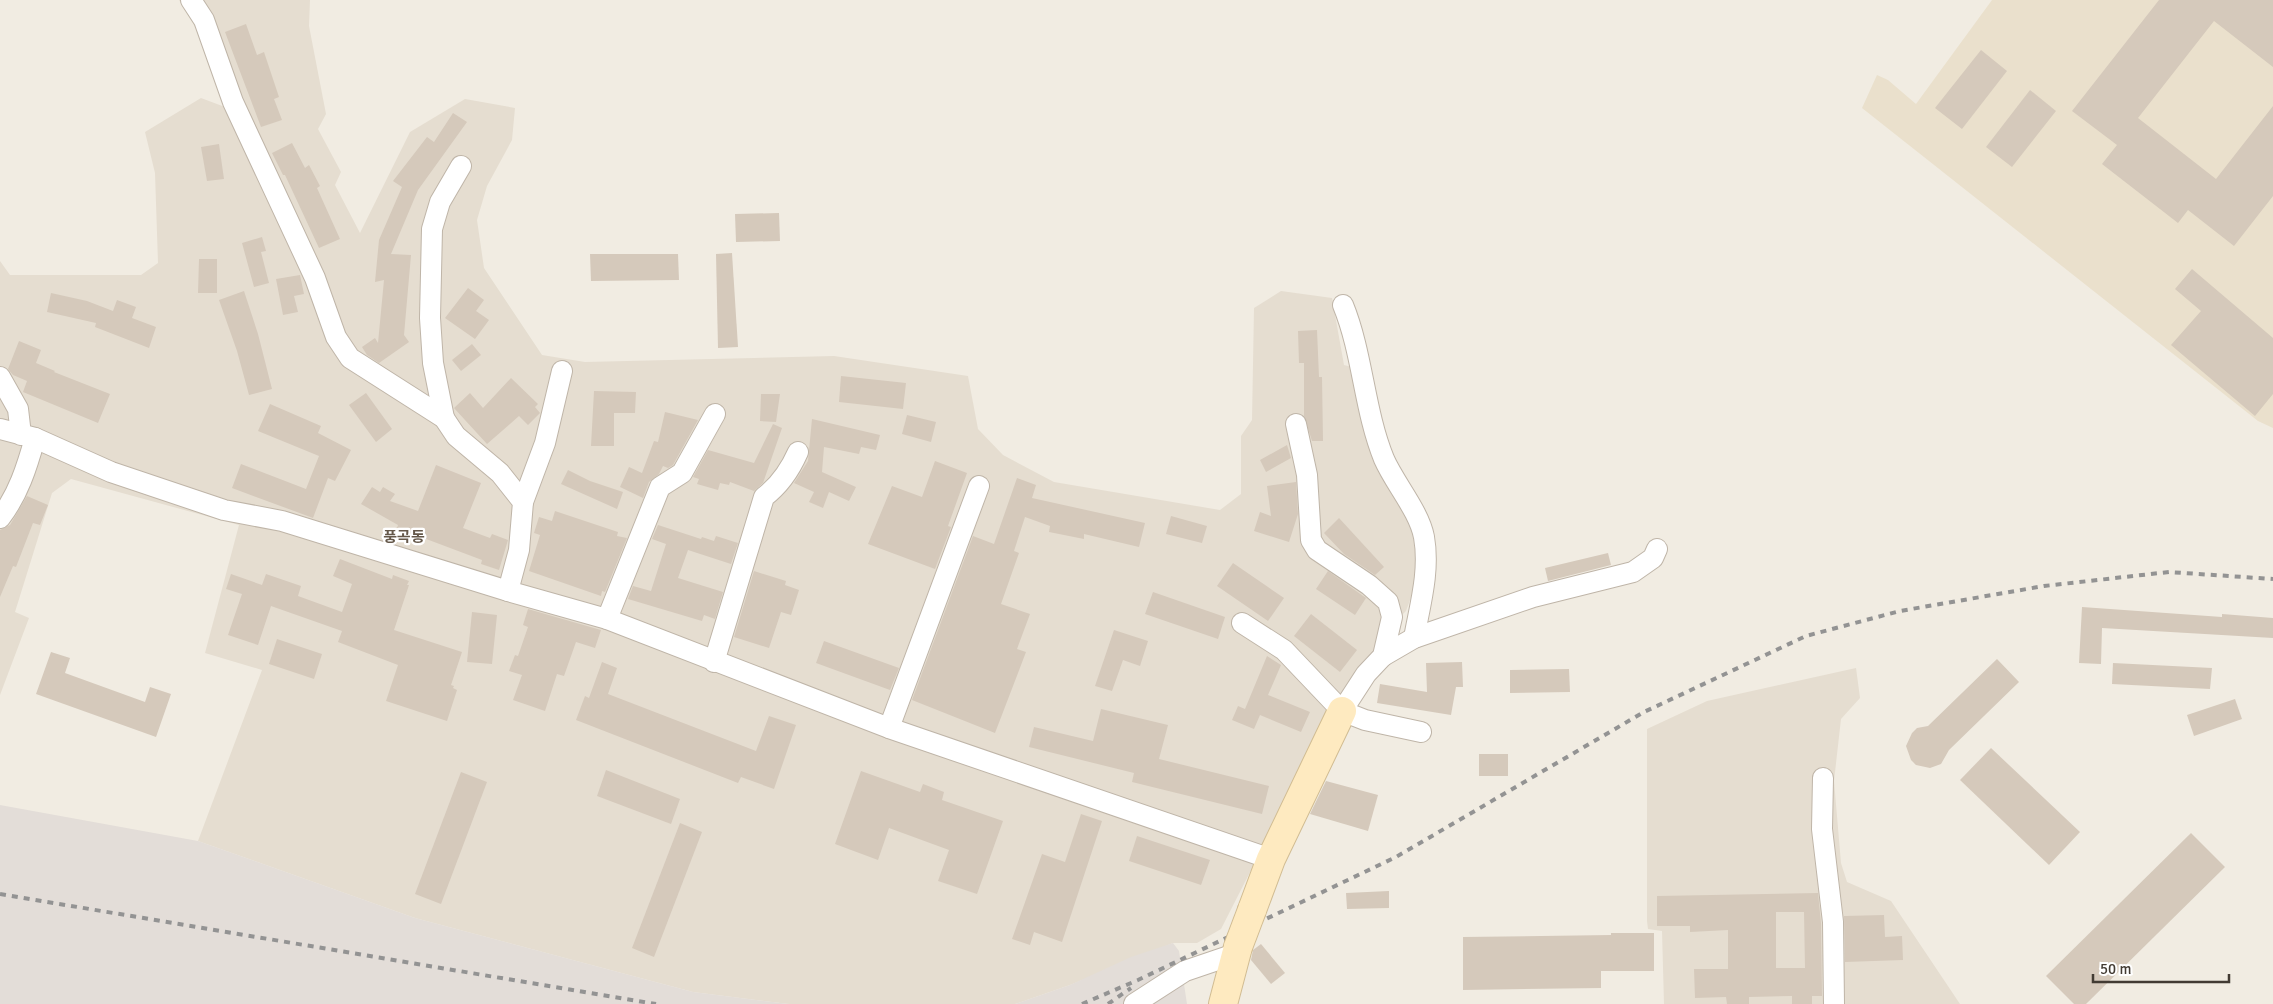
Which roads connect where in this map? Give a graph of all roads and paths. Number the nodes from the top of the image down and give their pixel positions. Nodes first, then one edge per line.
1 (190, 0) edge
2 (461, 166) dead end
3 (1343, 305) dead end
4 (562, 371) dead end
5 (0, 377) edge
6 (715, 414) dead end
7 (444, 418) junction
8 (1296, 424) dead end
9 (0, 429) edge
10 (28, 437) junction
11 (798, 452) dead end
12 (978, 486) dead end
13 (523, 502) junction
14 (0, 518) edge
15 (1657, 549) dead end
16 (508, 591) junction
17 (607, 619) junction
18 (1242, 623) dead end
19 (1414, 638) junction
20 (1383, 656) junction
21 (714, 662) junction
22 (1342, 711) junction
23 (889, 728) junction
24 (1421, 732) dead end
25 (1823, 778) dead end
26 (1271, 859) junction
27 (1236, 951) junction
28 (1134, 1004) edge
29 (1223, 1004) edge
30 (1834, 1004) edge

1 - 7 street
2 - 7 street
3 - 19 street
4 - 13 street
5 - 10 street
6 - 17 street
7 - 13 street
8 - 20 street
9 - 10 street
10 - 14 street
10 - 16 street
11 - 21 street
12 - 23 street
13 - 16 street
15 - 19 street
16 - 17 street
17 - 21 street
18 - 22 street
19 - 20 street
20 - 22 street
21 - 23 street
22 - 24 street
22 - 26 street
23 - 26 street
25 - 30 street
26 - 27 street, bridge
27 - 28 street
27 - 29 street

